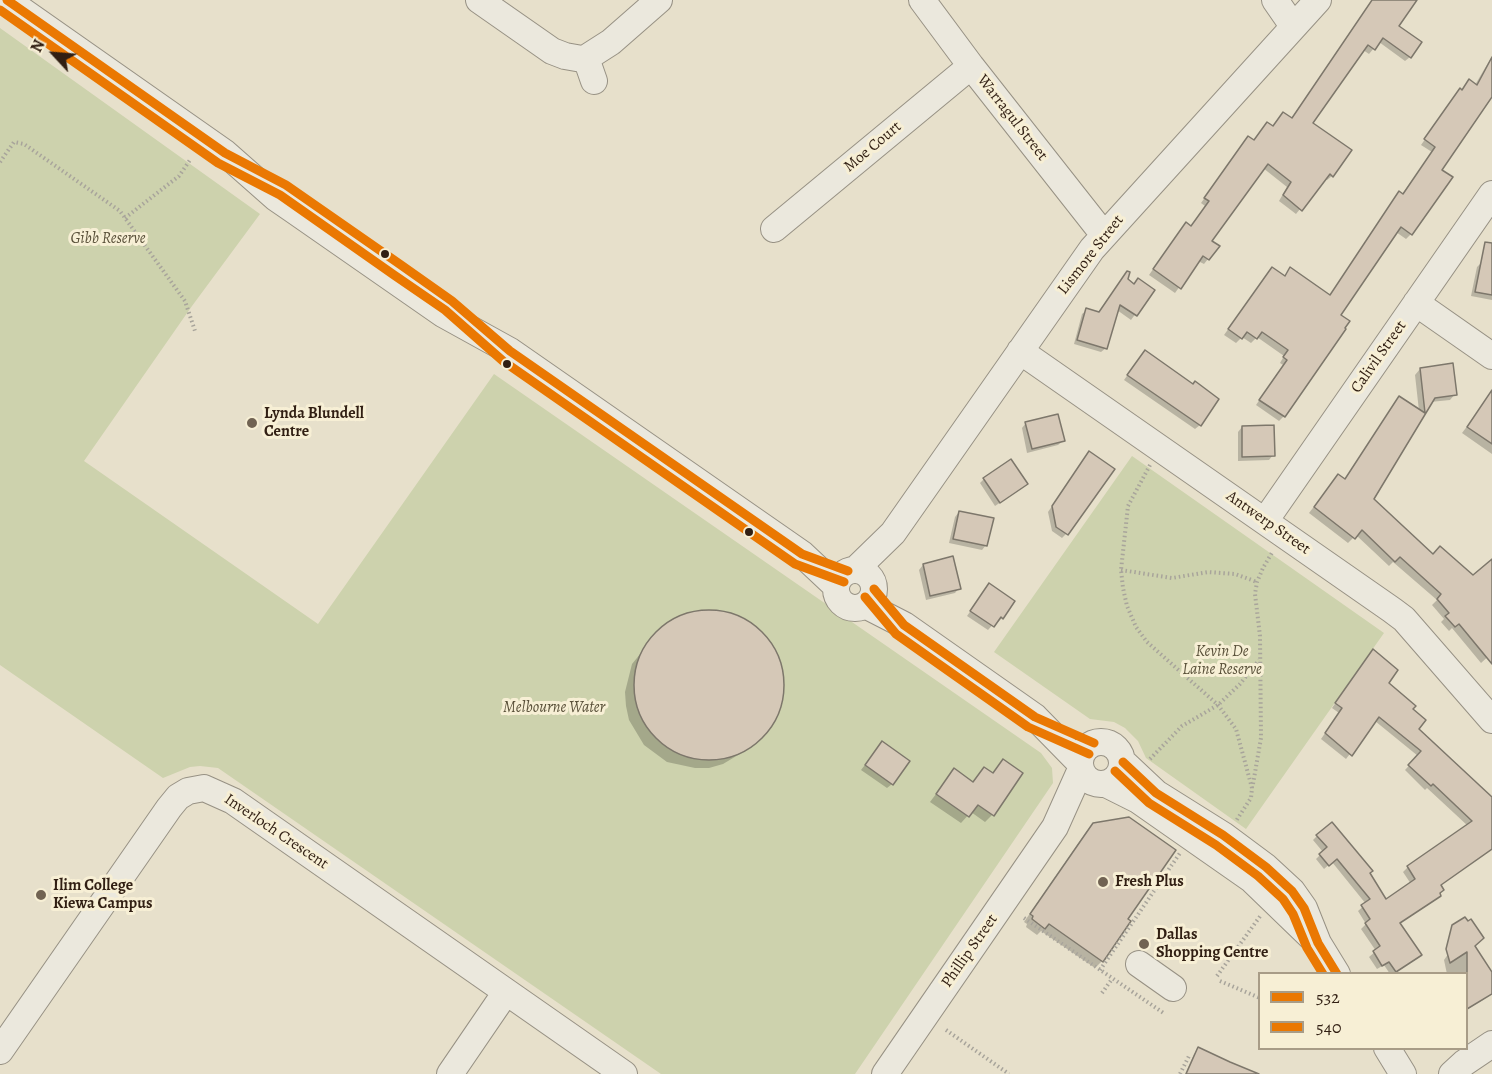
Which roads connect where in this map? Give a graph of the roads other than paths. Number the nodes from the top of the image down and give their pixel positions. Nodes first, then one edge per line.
1 (7, 0) edge
2 (479, 0) edge
3 (659, 0) edge
4 (922, 0) edge
5 (1275, 0) edge
6 (1318, 0) edge
7 (1293, 26) junction
8 (971, 66) junction
9 (1492, 194) edge
10 (774, 229) dead end
11 (1104, 235) junction
12 (1416, 303) junction
13 (1020, 351) junction
14 (1492, 356) edge
15 (1275, 528) junction
16 (858, 584) junction
17 (1492, 720) edge
18 (1134, 763) junction
19 (1092, 769) junction
20 (1318, 944) junction
21 (1139, 964) dead end
22 (1336, 972) edge
23 (1173, 988) dead end
24 (506, 992) junction
25 (1492, 1044) edge
26 (2, 1045) edge
27 (1388, 1050) edge
28 (1458, 1069) edge
29 (450, 1074) edge
30 (624, 1074) edge
31 (885, 1074) edge
32 (1403, 1074) edge
33 (1435, 1074) edge

1 - 16 street
2 - 3 street
4 - 8 street, Warragul Street
5 - 7 street
6 - 7 street, Lismore Street
7 - 11 street, Lismore Street
8 - 10 street, Moe Court
8 - 11 street, Warragul Street
9 - 12 street, Calivil Street
11 - 13 street, Lismore Street
12 - 14 street
12 - 15 street, Calivil Street
13 - 15 street, Antwerp Street
13 - 16 street, Lismore Street
15 - 17 street, Antwerp Street
16 - 19 street
18 - 19 street, Phillip Street
18 - 19 street
18 - 20 street
19 - 20 street
19 - 31 street, Phillip Street
20 - 22 street
21 - 23 street
24 - 26 street, Inverloch Crescent
24 - 29 street
24 - 30 street, Inverloch Crescent
25 - 28 street
27 - 32 street
28 - 33 street

